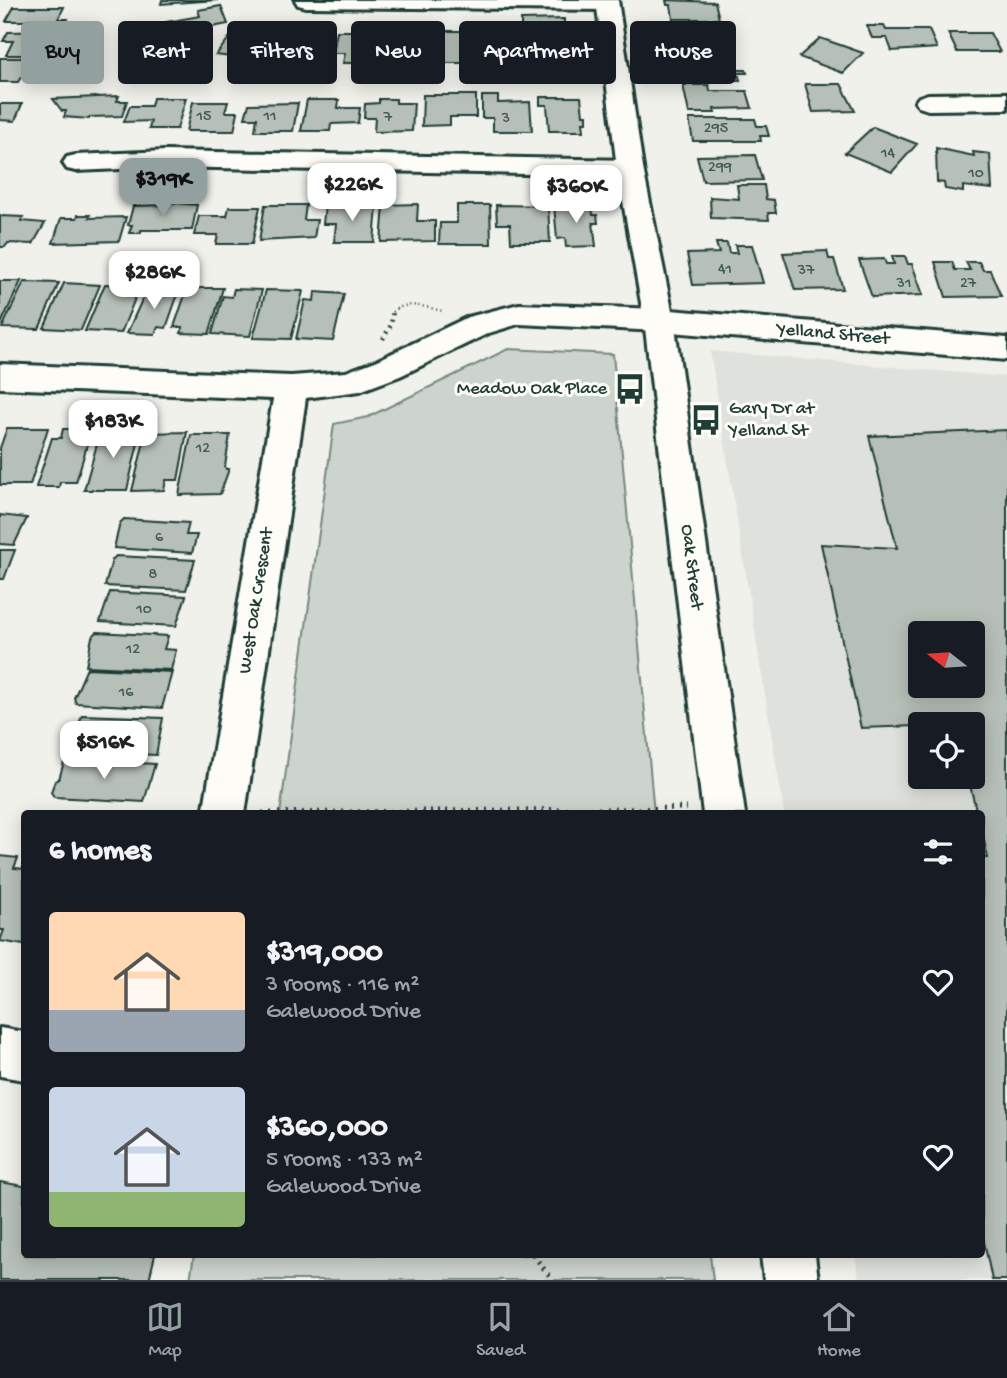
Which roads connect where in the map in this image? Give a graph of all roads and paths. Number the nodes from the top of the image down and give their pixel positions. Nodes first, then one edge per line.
1 (306, 0) edge
2 (607, 1) edge
3 (1007, 101) edge
4 (928, 102) dead end
5 (76, 163) dead end
6 (631, 168) junction
7 (443, 312) dead end
8 (659, 320) junction
9 (380, 343) dead end
10 (1007, 349) edge
11 (0, 376) edge
12 (291, 388) junction
13 (723, 809) edge
14 (224, 810) edge
15 (529, 810) edge
16 (0, 1052) edge
17 (21, 1056) edge
18 (535, 1258) edge
19 (788, 1258) edge
20 (553, 1280) edge
21 (791, 1280) edge

1 - 2 street
2 - 6 street, Oak Street
3 - 4 street
5 - 6 street
6 - 8 street, Oak Street
7 - 9 path
8 - 10 street, Yelland Street
8 - 12 street
8 - 13 street, Oak Street
11 - 12 street
12 - 14 street, West Oak Crescent
13 - 15 path
16 - 17 street
18 - 20 path
19 - 21 street

